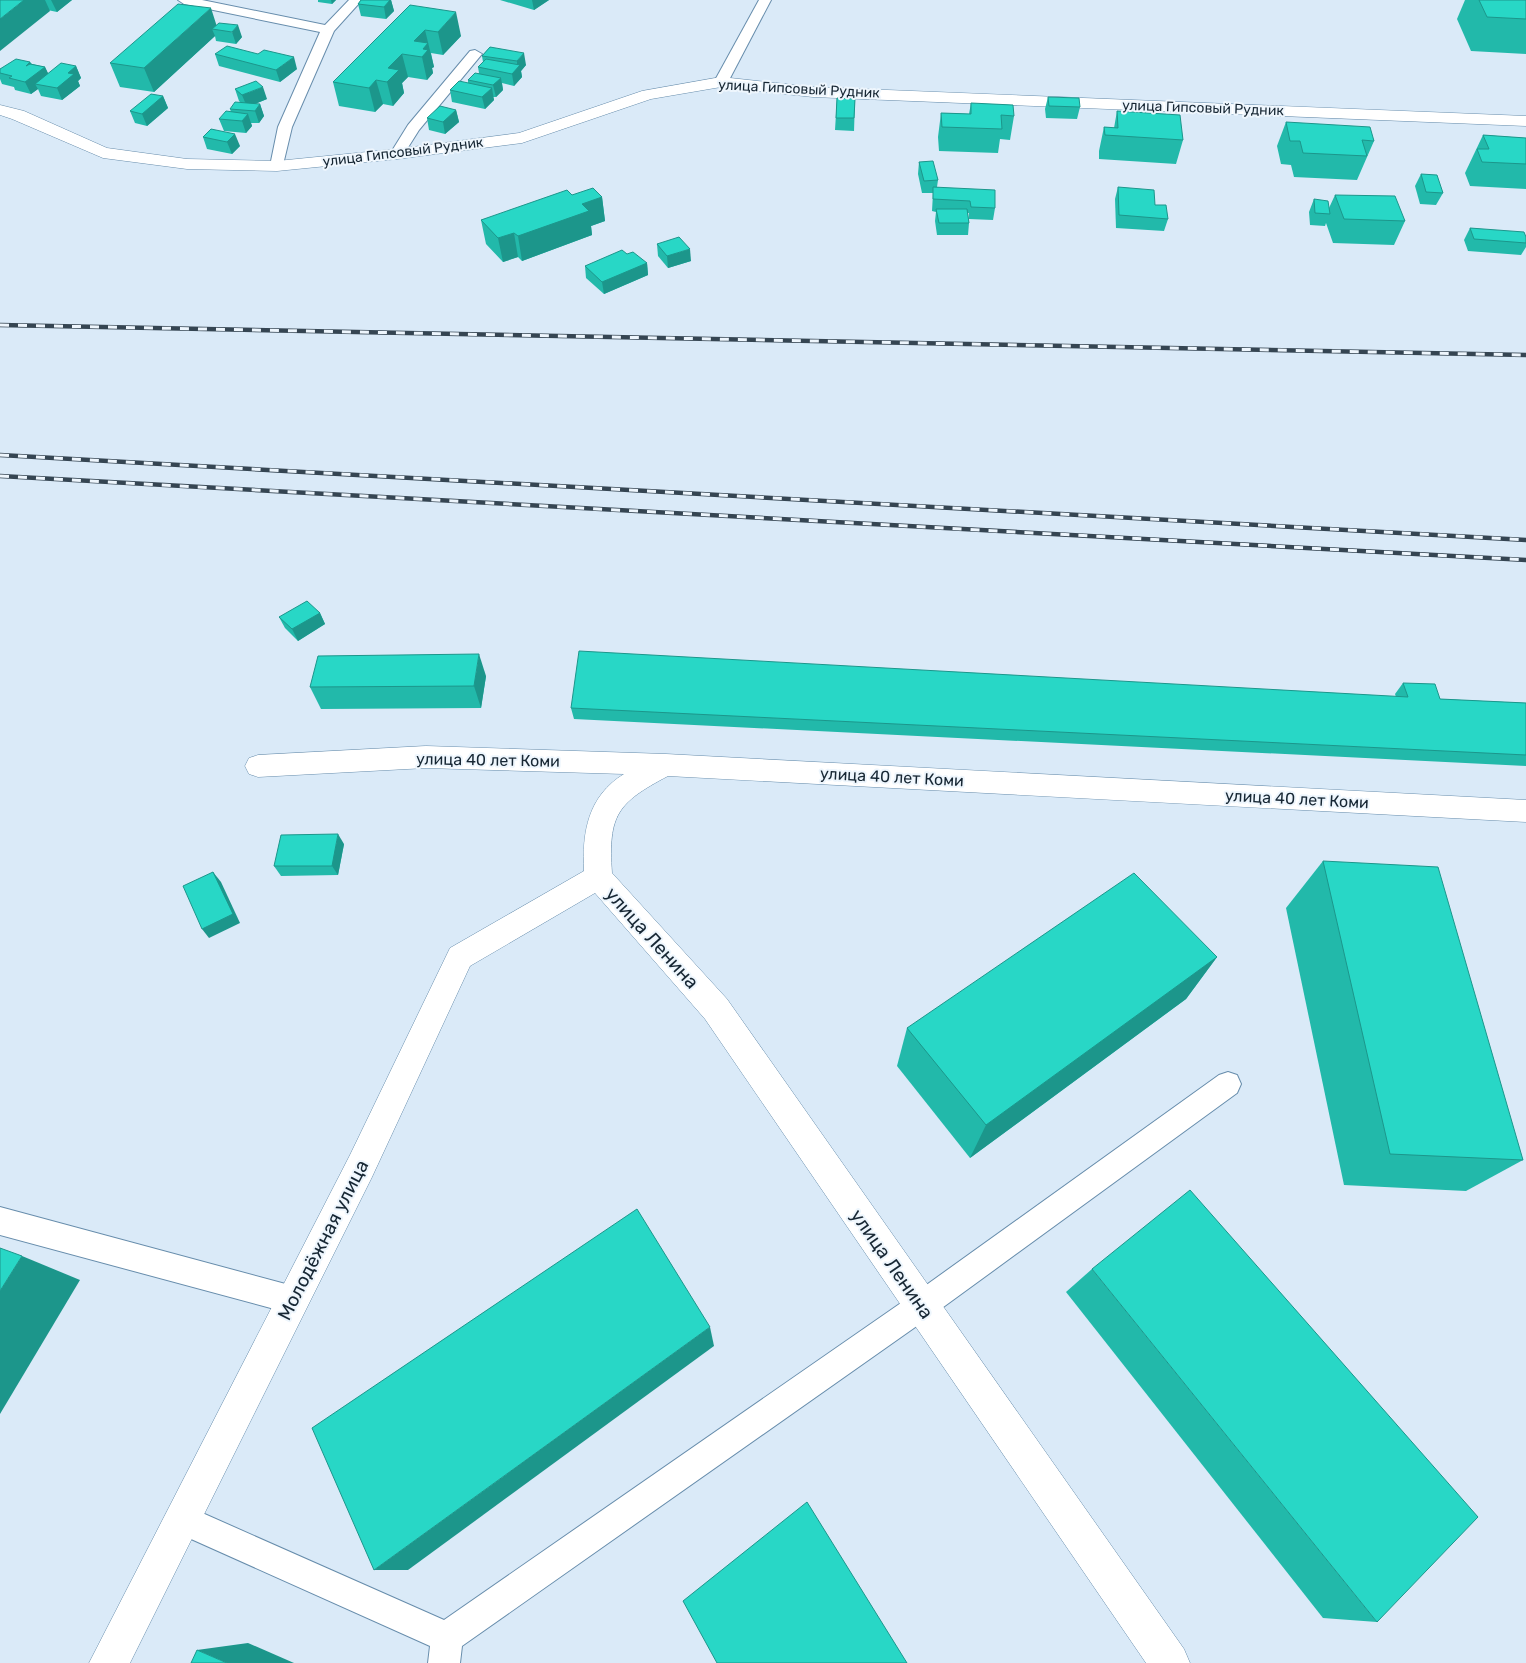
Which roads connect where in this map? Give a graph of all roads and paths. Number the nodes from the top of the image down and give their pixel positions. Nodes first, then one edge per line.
1 (184, 0) edge
2 (356, 0) edge
3 (766, 0) edge
4 (328, 30) junction
5 (475, 54) dead end
6 (721, 82) junction
7 (0, 110) edge
8 (1526, 121) edge
9 (397, 154) junction
10 (277, 166) junction
11 (666, 765) junction
12 (258, 766) dead end
13 (1526, 812) edge
14 (598, 877) junction
15 (1228, 1084) dead end
16 (0, 1221) edge
17 (293, 1300) junction
18 (921, 1306) junction
19 (182, 1520) junction
20 (445, 1650) edge
21 (109, 1663) edge
22 (1170, 1663) edge

1 - 4 lane
2 - 4 lane
3 - 6 lane
4 - 10 lane
5 - 9 lane
6 - 8 street, улица Гипсовый Рудник
6 - 9 street, улица Гипсовый Рудник
7 - 10 street, улица Гипсовый Рудник
9 - 10 street, улица Гипсовый Рудник
11 - 12 street, улица 40 лет Коми
11 - 13 street, улица 40 лет Коми
11 - 14 street
14 - 17 street, Молодёжная улица
14 - 18 street, улица Ленина
15 - 18 lane
16 - 17 lane
17 - 19 street, Молодёжная улица
18 - 20 lane
18 - 22 street, улица Ленина
19 - 20 lane
19 - 21 street, Молодёжная улица

